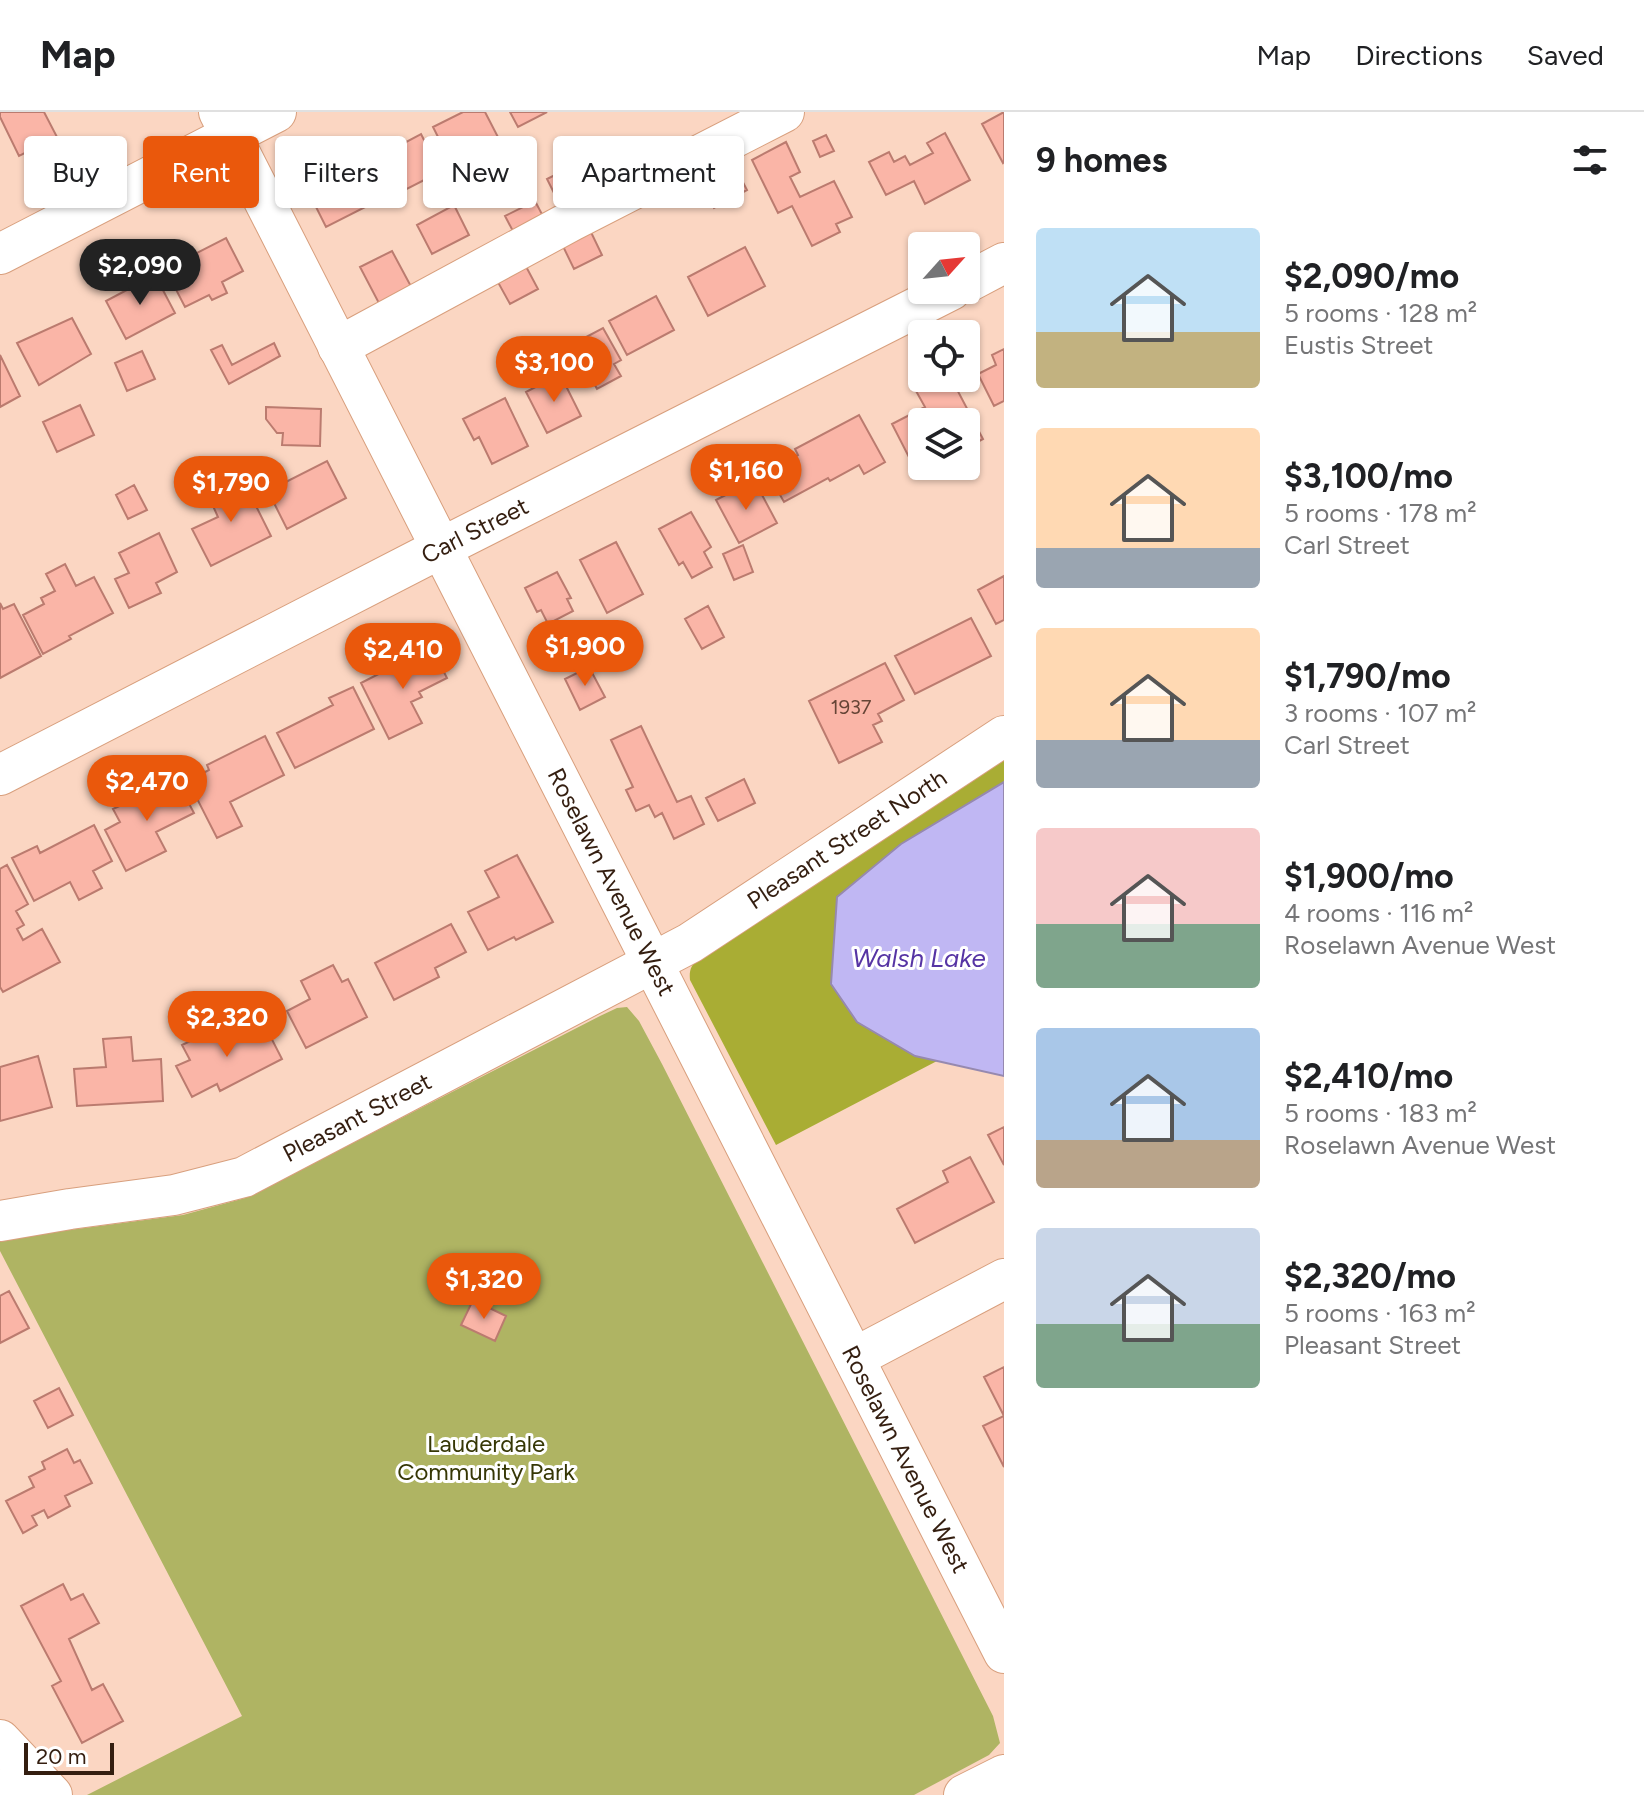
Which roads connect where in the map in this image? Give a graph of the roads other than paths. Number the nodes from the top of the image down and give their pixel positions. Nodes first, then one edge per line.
1 (276, 112) edge
2 (784, 112) edge
3 (225, 124) edge
4 (0, 254) edge
5 (1004, 263) edge
6 (980, 276) edge
7 (923, 304) edge
8 (338, 347) junction
9 (441, 548) junction
10 (1004, 736) edge
11 (0, 775) edge
12 (690, 943) joint
13 (652, 962) junction
14 (0, 1221) edge
15 (1004, 1279) edge
16 (854, 1358) junction
17 (1004, 1653) edge
18 (0, 1740) edge
19 (1004, 1775) edge
20 (29, 1787) edge
21 (964, 1795) edge

1 - 3 street
2 - 8 street
3 - 4 street
3 - 8 street, Roselawn Avenue West
5 - 6 street
7 - 9 street, Carl Street
8 - 9 street, Roselawn Avenue West
9 - 11 street, Carl Street
9 - 13 street, Roselawn Avenue West
10 - 12 street, Pleasant Street North
12 - 13 street, Pleasant Street
13 - 14 street, Pleasant Street
13 - 16 street, Roselawn Avenue West
15 - 16 street
16 - 17 street, Roselawn Avenue West
18 - 20 street
19 - 21 street

